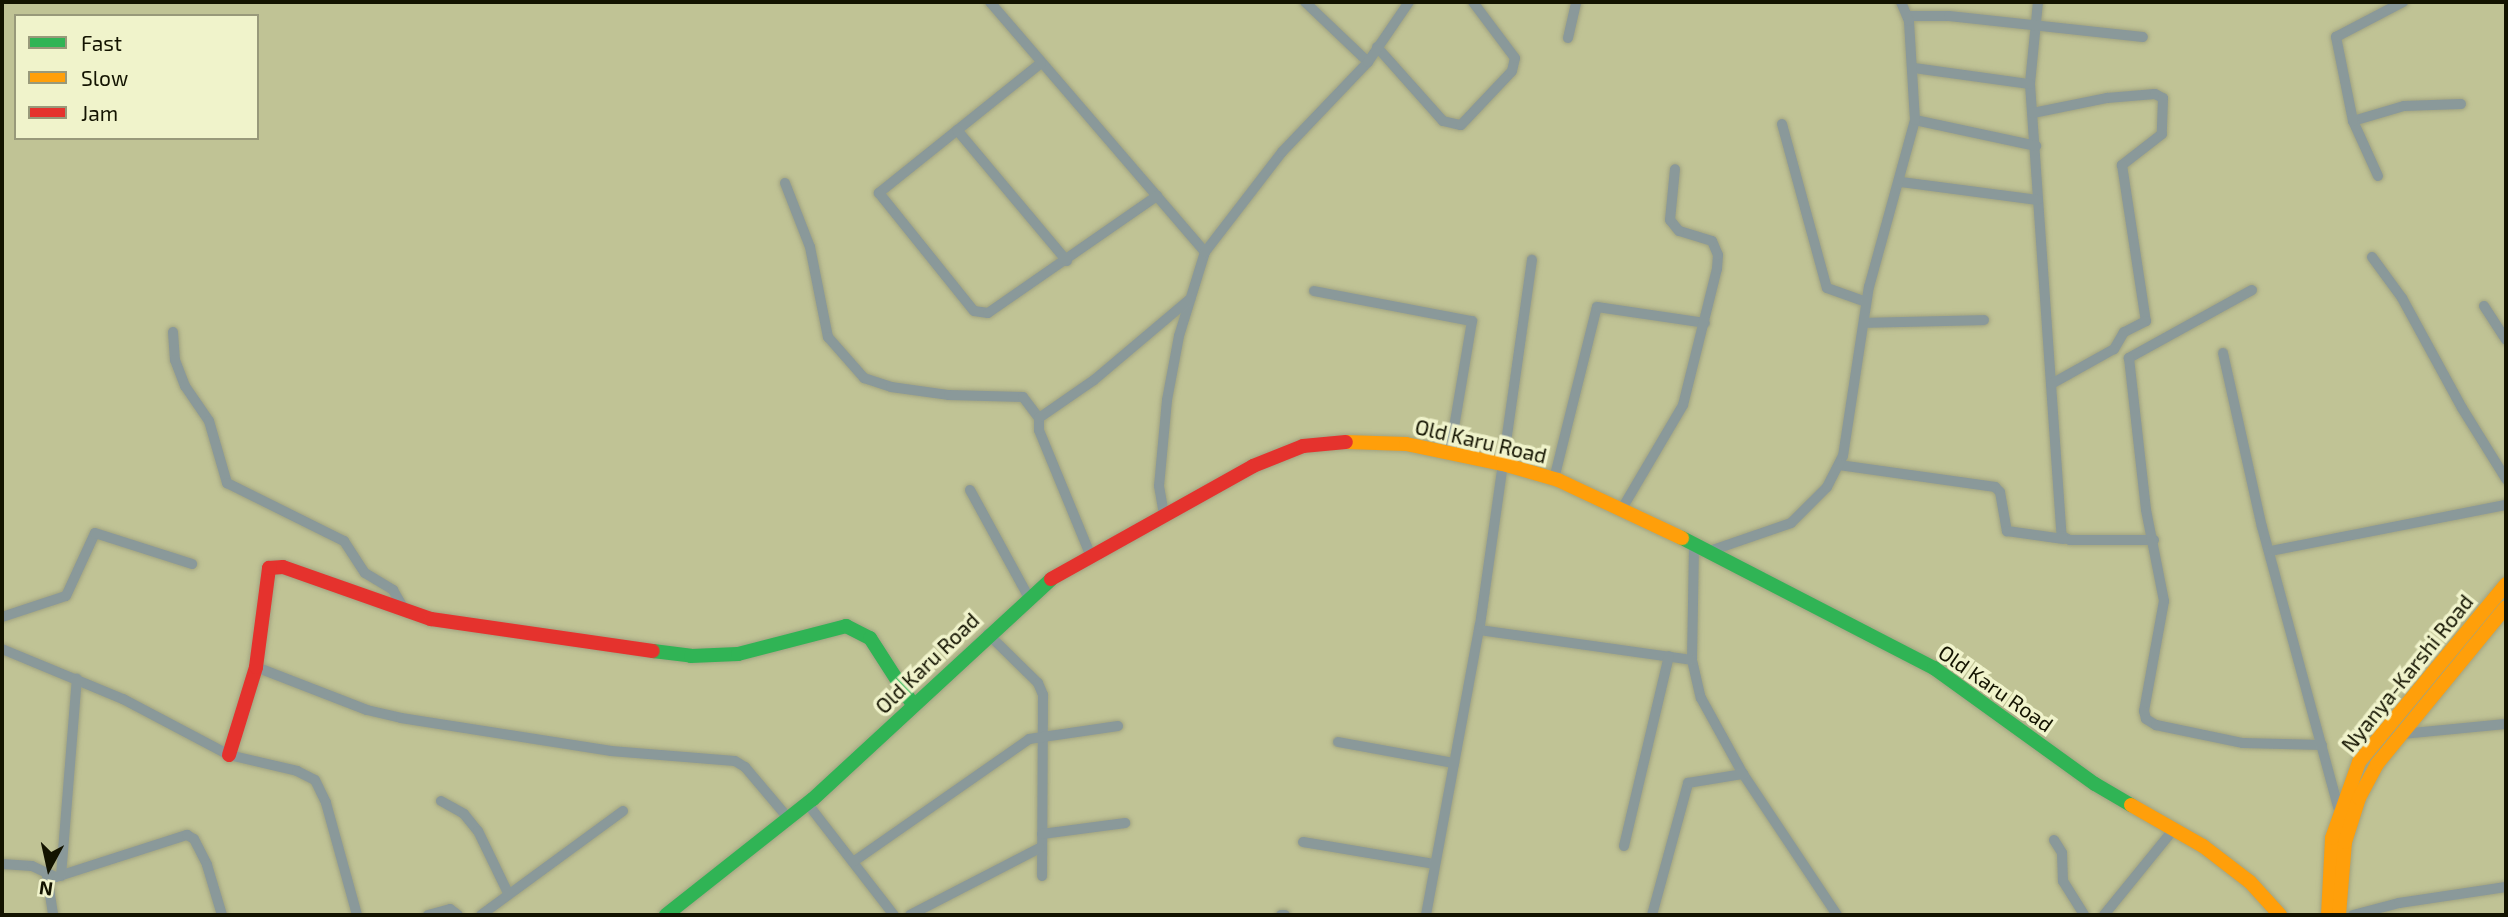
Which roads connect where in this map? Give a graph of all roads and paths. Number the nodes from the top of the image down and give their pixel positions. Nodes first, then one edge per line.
1 (990, 2) edge
2 (1305, 2) edge
3 (1409, 2) edge
4 (1474, 2) edge
5 (1576, 2) edge
6 (1901, 2) edge
7 (2038, 2) edge
8 (2403, 2) edge
9 (1908, 16) junction
10 (2036, 28) junction
11 (2143, 37) dead end
12 (1568, 38) dead end
13 (1377, 47) junction
14 (1368, 62) junction
15 (1041, 63) junction
16 (1913, 68) junction
17 (2030, 84) junction
18 (2461, 104) dead end
19 (2033, 113) junction
20 (1916, 120) junction
21 (2353, 121) junction
22 (1782, 124) dead end
23 (957, 130) junction
24 (2036, 146) junction
25 (1675, 169) dead end
26 (2378, 176) dead end
27 (1901, 182) junction
28 (785, 183) dead end
29 (1157, 196) junction
30 (2038, 200) junction
31 (1205, 252) junction
32 (2372, 257) dead end
33 (1532, 260) dead end
34 (1067, 261) junction
35 (2252, 290) dead end
36 (1314, 291) dead end
37 (1191, 299) junction
38 (1866, 302) junction
39 (2484, 306) dead end
40 (1984, 320) dead end
41 (1705, 323) junction
42 (1864, 323) junction
43 (173, 332) dead end
44 (2506, 340) edge
45 (2223, 353) dead end
46 (2052, 384) junction
47 (1040, 418) junction
48 (1450, 451) junction
49 (1503, 464) junction
50 (1839, 466) junction
51 (1554, 479) junction
52 (2506, 479) edge
53 (970, 490) dead end
54 (2506, 505) edge
55 (1623, 508) junction
56 (1164, 514) junction
57 (2063, 538) junction
58 (2154, 540) junction
59 (1700, 549) junction
60 (2271, 551) junction
61 (1090, 554) junction
62 (192, 564) dead end
63 (2506, 584) edge
64 (1028, 596) junction
65 (2506, 607) edge
66 (405, 612) junction
67 (2, 617) edge
68 (1479, 630) junction
69 (988, 634) junction
70 (2, 649) edge
71 (1669, 656) junction
72 (1692, 660) junction
73 (256, 667) junction
74 (77, 679) junction
75 (913, 705) junction
76 (2506, 724) edge
77 (1118, 726) dead end
78 (2400, 734) junction
79 (1045, 736) junction
80 (1338, 742) dead end
81 (2322, 744) junction
82 (229, 755) junction
83 (1454, 763) junction
84 (1743, 774) junction
85 (441, 801) dead end
86 (807, 803) junction
87 (623, 811) dead end
88 (2339, 811) junction
89 (789, 819) junction
90 (1125, 823) dead end
91 (2174, 830) junction
92 (1042, 834) junction
93 (2054, 840) dead end
94 (1303, 842) dead end
95 (1624, 846) dead end
96 (1040, 848) junction
97 (853, 862) junction
98 (2, 864) edge
99 (1436, 864) junction
100 (47, 876) junction
101 (61, 876) junction
102 (1042, 876) dead end
103 (2506, 887) edge
104 (508, 892) junction
105 (53, 915) edge
106 (222, 915) edge
107 (357, 915) edge
108 (428, 915) edge
109 (458, 915) edge
110 (481, 915) edge
111 (666, 915) edge
112 (894, 915) edge
113 (910, 915) edge
114 (1426, 915) edge
115 (1652, 915) edge
116 (1837, 915) edge
117 (2084, 915) edge
118 (2104, 915) edge
119 (2280, 915) edge
120 (2328, 915) edge
121 (2339, 915) edge
122 (2353, 915) edge

1 - 15 street
2 - 14 street
3 - 13 street
4 - 13 street
5 - 12 street
6 - 9 street
7 - 10 street
8 - 21 street
9 - 10 street
9 - 16 street
10 - 11 street
10 - 17 street
13 - 14 street
14 - 31 street
15 - 23 street
15 - 29 street
16 - 17 street
16 - 20 street
17 - 19 street
18 - 21 street
19 - 24 street
19 - 46 street
20 - 24 street
20 - 27 street
21 - 26 street
22 - 38 street
23 - 34 street
23 - 34 street
24 - 30 street
25 - 41 street
27 - 30 street
27 - 38 street
28 - 47 street
29 - 31 street
29 - 34 street
30 - 46 street
31 - 37 street
32 - 52 street
33 - 49 street
35 - 58 street
36 - 48 street
37 - 47 street
37 - 56 street
38 - 42 street
39 - 44 street
40 - 42 street
41 - 51 street
41 - 55 street
42 - 50 street
43 - 66 street
45 - 60 street
46 - 57 street
47 - 61 street
48 - 49 main road, Old Karu Road
48 - 56 main road, Old Karu Road
49 - 51 main road, Old Karu Road
49 - 68 street
50 - 57 street
50 - 59 street
51 - 55 main road, Old Karu Road
53 - 64 street
54 - 60 street
55 - 59 main road, Old Karu Road
56 - 61 main road, Old Karu Road
57 - 58 street
58 - 81 street
59 - 72 street
59 - 91 main road, Old Karu Road
60 - 81 street
61 - 64 main road, Old Karu Road
62 - 67 street
63 - 88 main road, Nyanya-Karshi Road
64 - 69 main road, Old Karu Road
65 - 78 main road, Nyanya-Karshi Road
66 - 73 main road
66 - 75 main road
68 - 71 street
68 - 83 street
69 - 75 main road, Old Karu Road
69 - 79 street
70 - 74 street
71 - 72 street
71 - 95 street
72 - 84 street
73 - 82 main road
73 - 89 street
74 - 82 street
74 - 101 street
75 - 86 main road, Old Karu Road
76 - 78 street
77 - 79 street
78 - 121 main road, Nyanya-Karshi Road
79 - 92 street
79 - 97 street
80 - 83 street
81 - 88 street
82 - 107 street
83 - 99 street
84 - 115 street
84 - 116 street
85 - 104 street
86 - 89 main road, Old Karu Road
86 - 97 street
87 - 104 street
88 - 120 main road, Nyanya-Karshi Road
89 - 111 main road, Old Karu Road
90 - 92 street
91 - 118 street
91 - 119 main road, Old Karu Road
92 - 96 street
93 - 117 street
94 - 99 street
96 - 102 street
96 - 113 street
97 - 112 street
98 - 100 street
99 - 114 street
100 - 101 street
100 - 105 street
101 - 106 street
103 - 122 street
104 - 110 street
108 - 109 street

